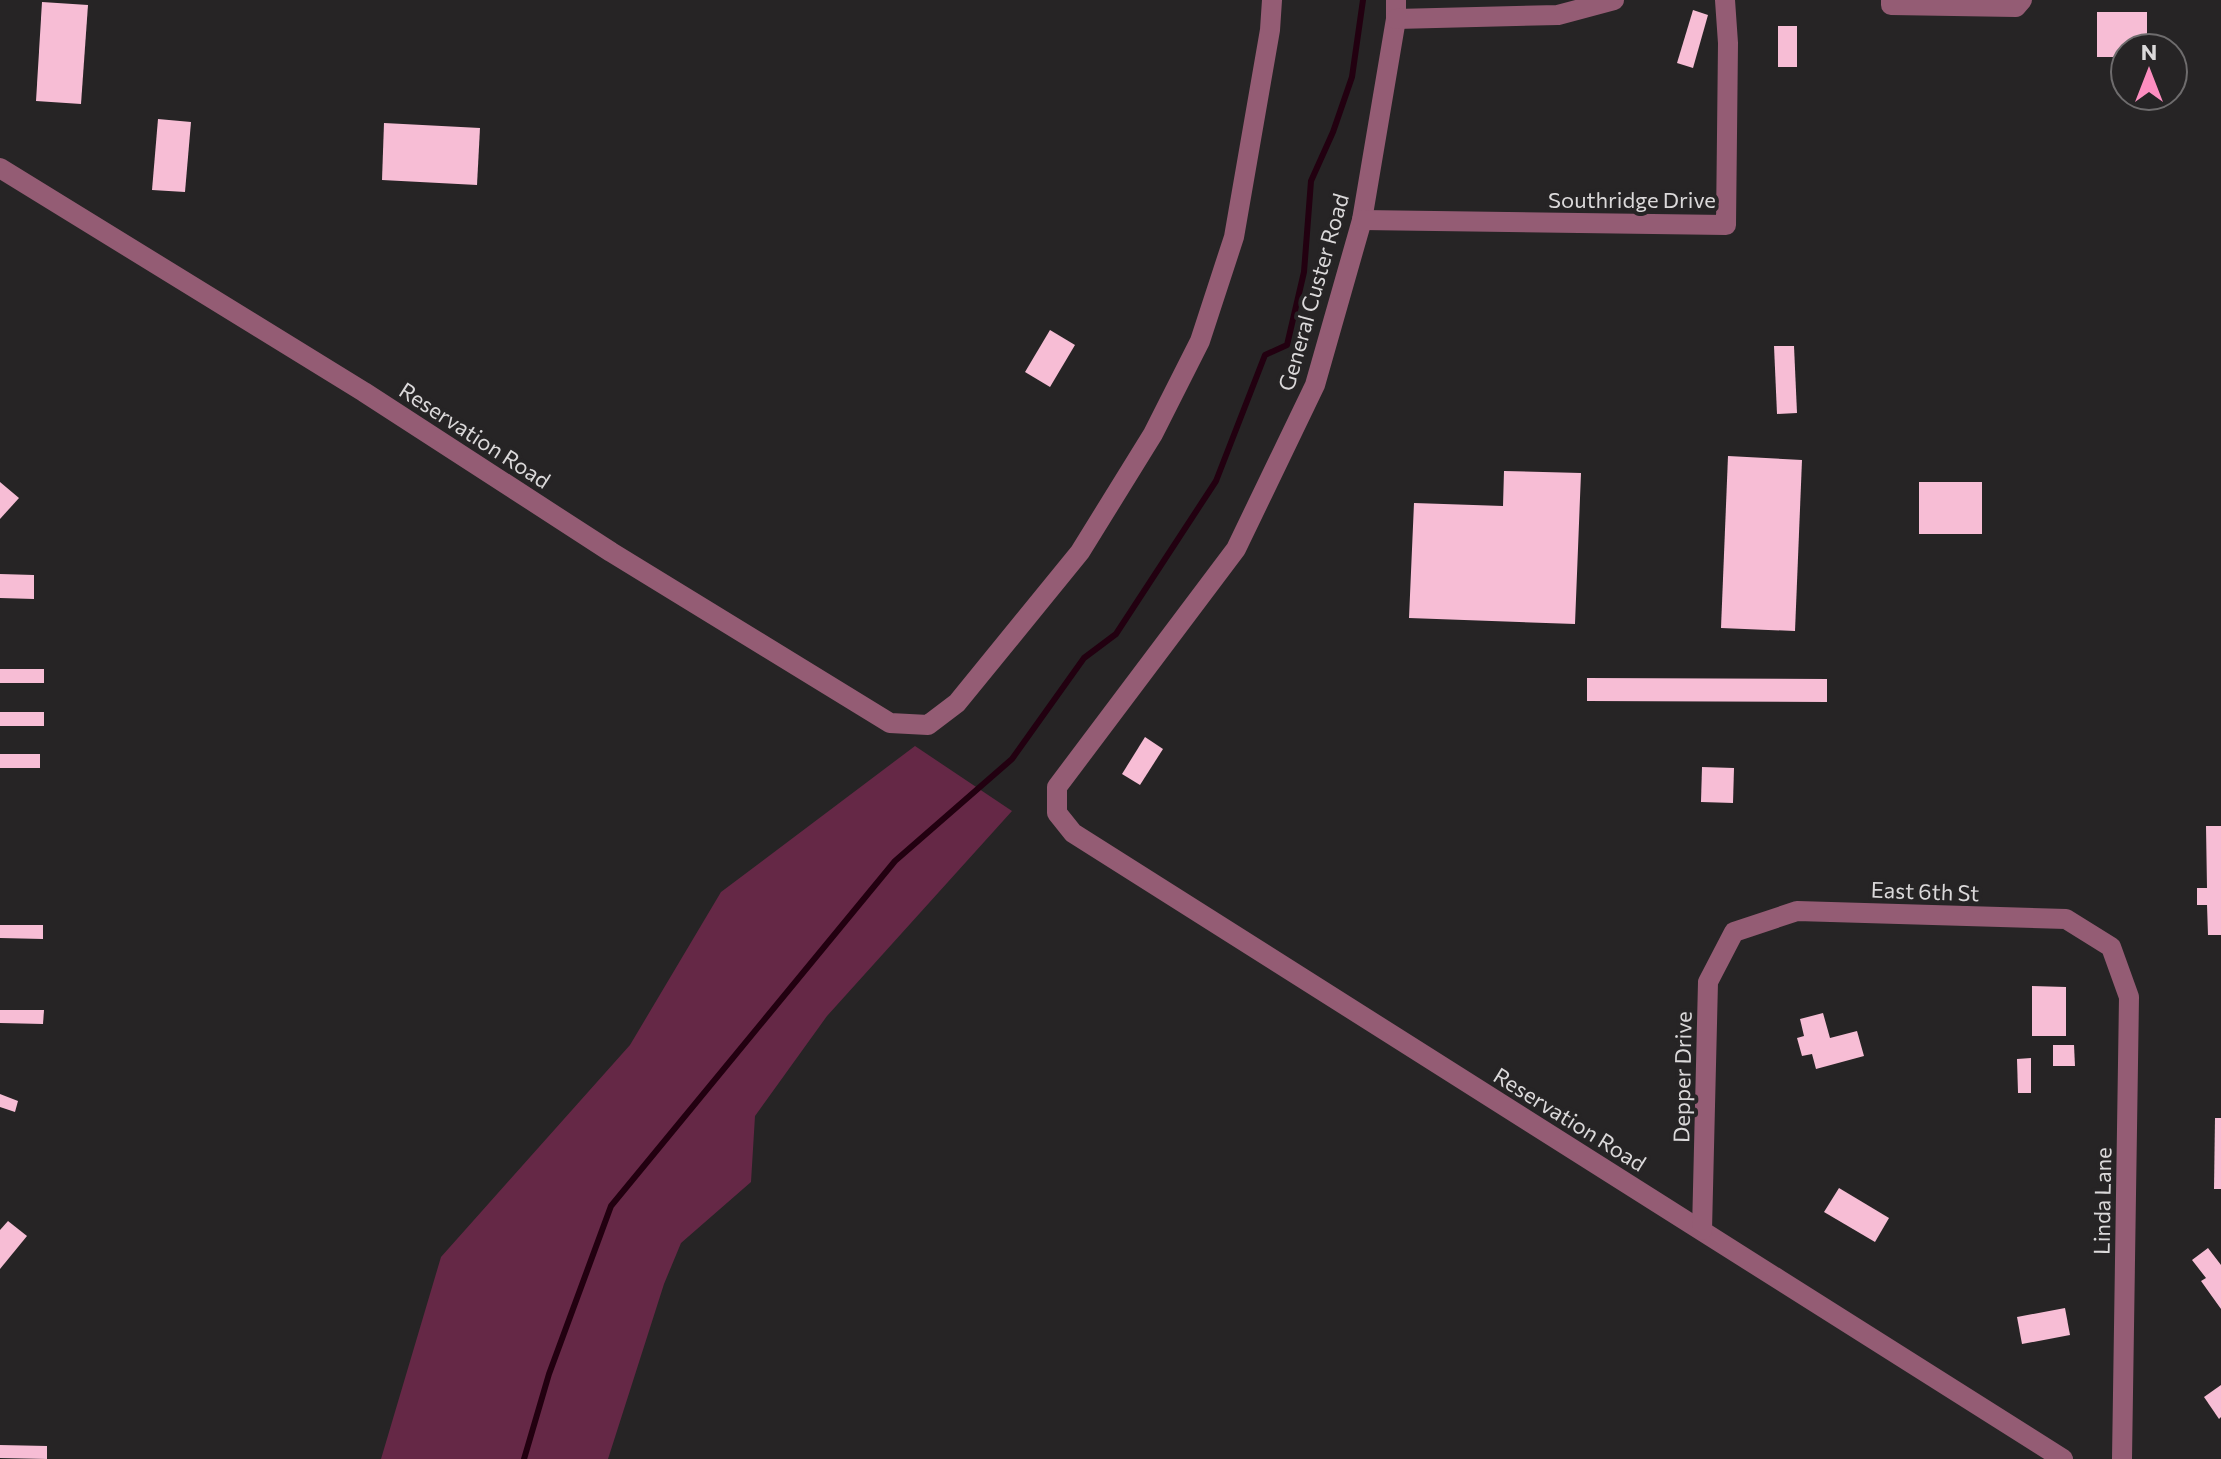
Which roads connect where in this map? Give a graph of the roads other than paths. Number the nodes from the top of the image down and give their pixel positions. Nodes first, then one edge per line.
1 (1272, 0) edge
2 (1614, 0) edge
3 (1725, 0) edge
4 (1891, 0) edge
5 (2022, 0) edge
6 (1396, 9) edge
7 (0, 168) edge
8 (1362, 220) junction
9 (1057, 813) joint
10 (1734, 932) joint
11 (2111, 947) joint
12 (1702, 1230) junction
13 (2063, 1459) edge
14 (2122, 1459) edge

1 - 7 street, Reservation Road
2 - 6 street
3 - 8 street, Southridge Drive
4 - 5 street
6 - 8 street, General Custer Road
8 - 9 street, General Custer Road
9 - 12 street, Reservation Road
10 - 11 street, East 6th St
10 - 12 street, Depper Drive
11 - 14 street, Linda Lane
12 - 13 street, Reservation Road

